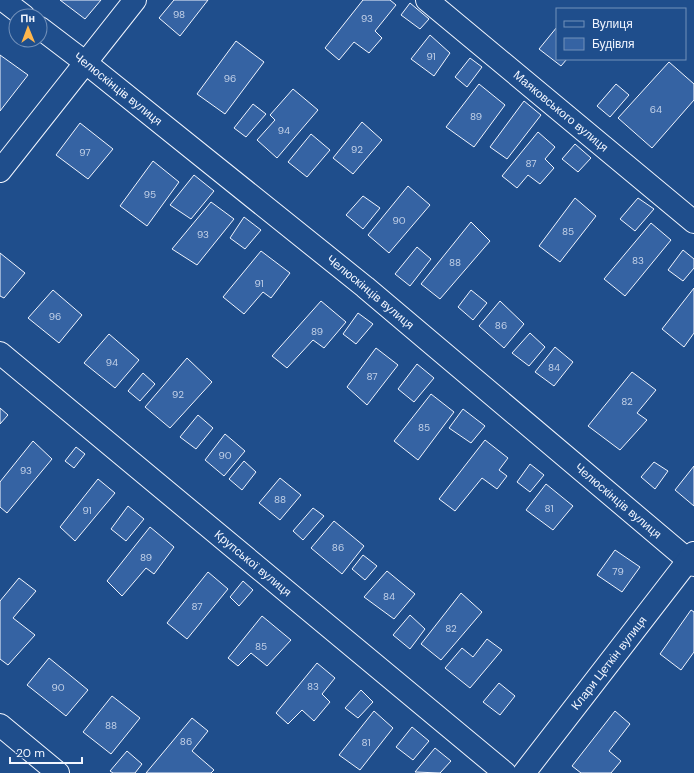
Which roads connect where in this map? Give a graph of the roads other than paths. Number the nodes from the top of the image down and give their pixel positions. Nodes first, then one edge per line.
1 (3, 0) edge
2 (135, 0) edge
3 (427, 0) edge
4 (14, 8) edge
5 (48, 34) edge
6 (86, 64) junction
7 (0, 171) edge
8 (694, 222) edge
9 (0, 353) edge
10 (692, 559) edge
11 (0, 725) edge
12 (58, 773) edge
13 (505, 773) edge
14 (524, 773) edge

1 - 4 street
2 - 6 street
3 - 8 street, Маяковського вулиця
5 - 6 street, Челюскінців вулиця
6 - 7 street
6 - 10 street, Челюскінців вулиця
9 - 13 street, Крупської вулиця
10 - 14 street, Клари Цеткін вулиця
11 - 12 street

